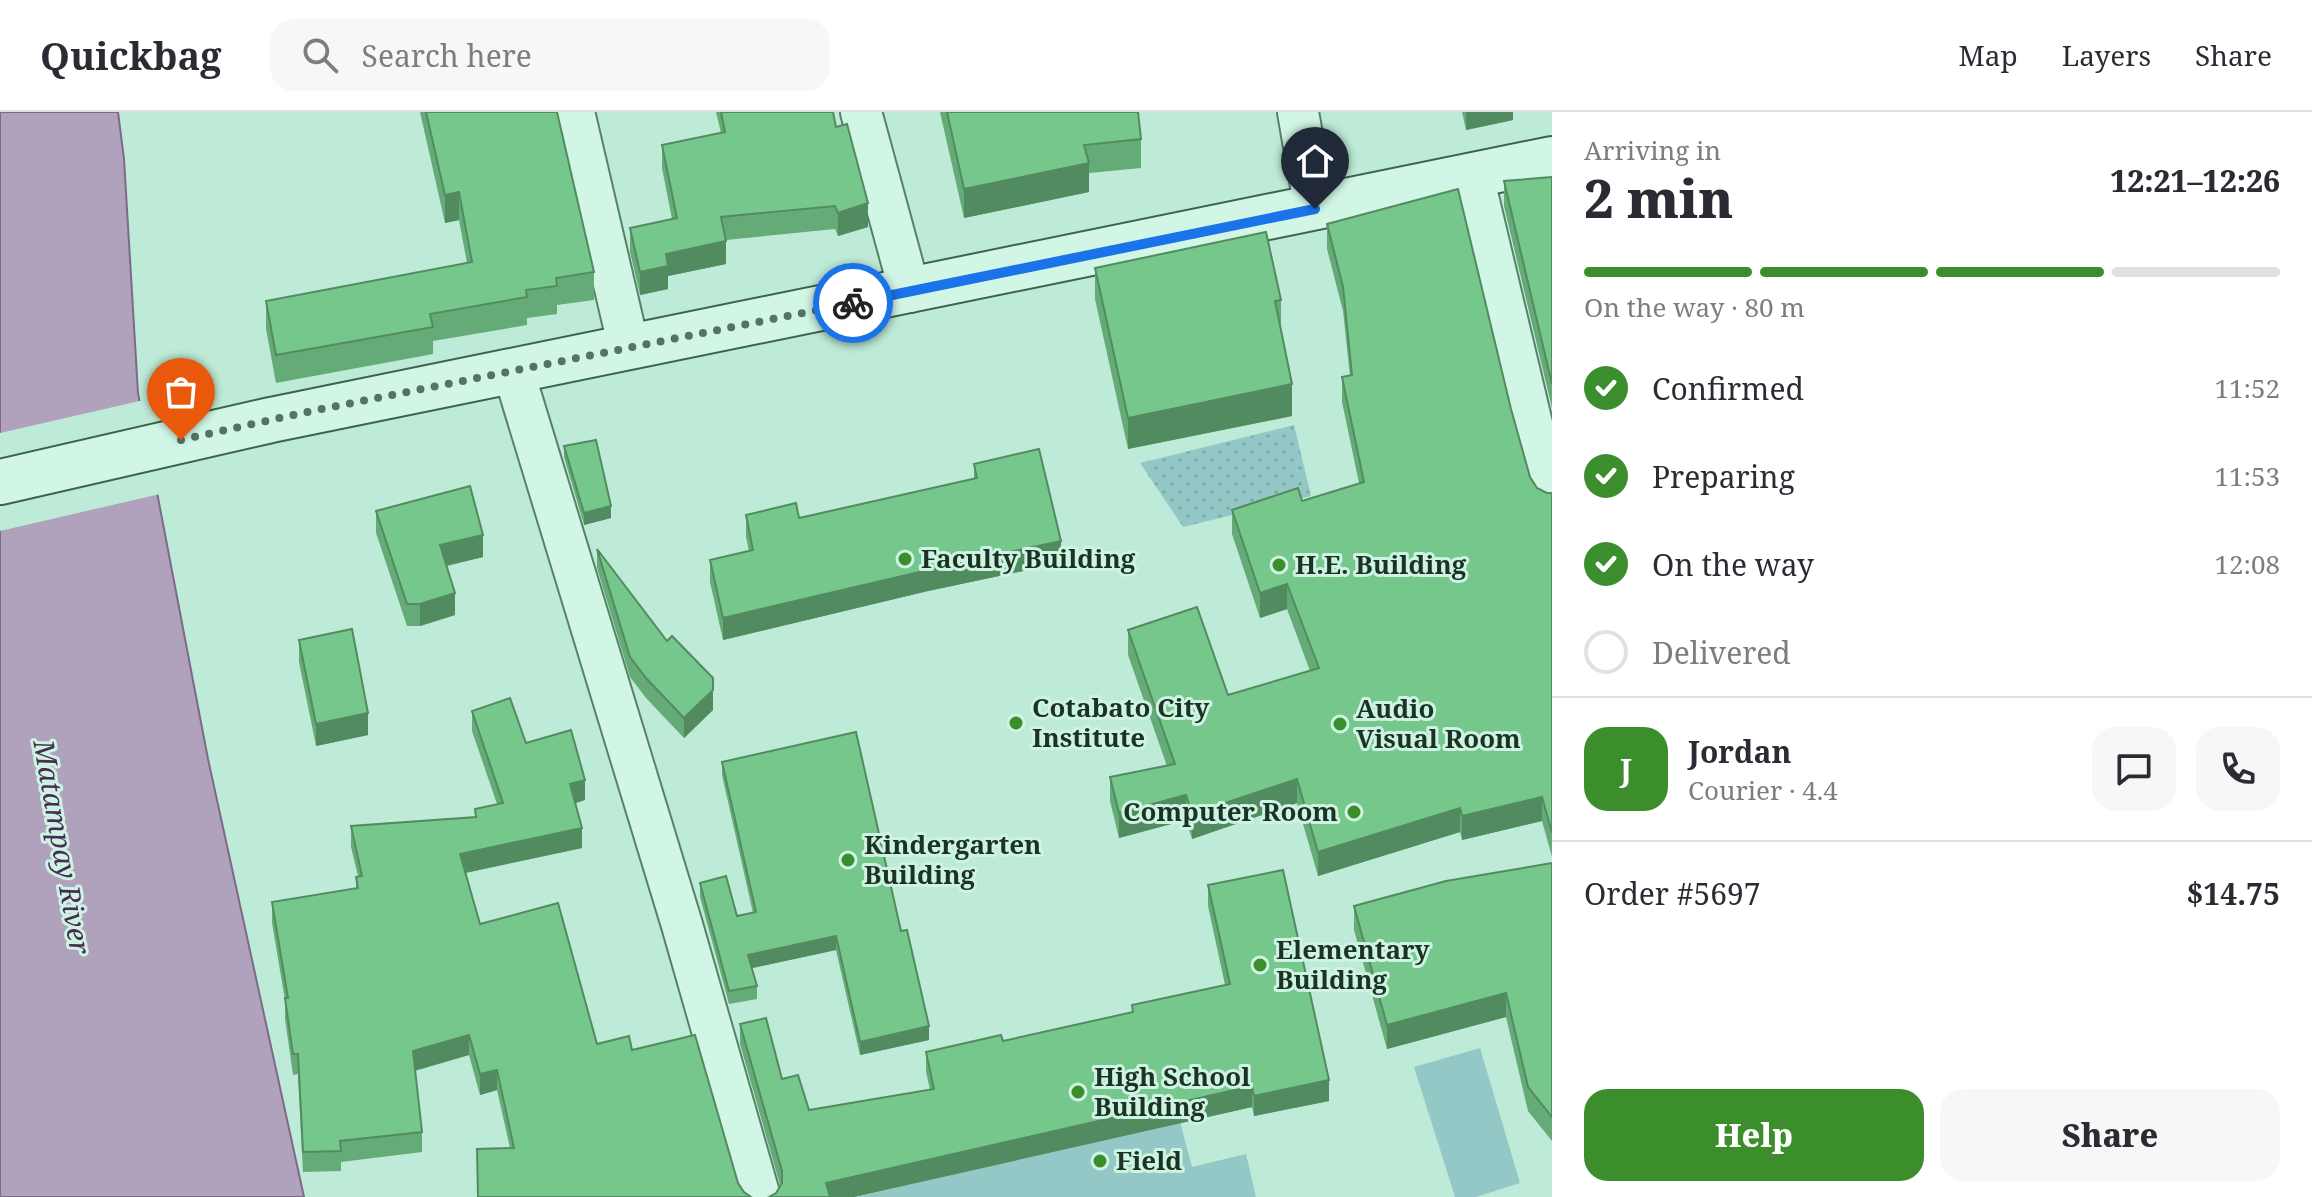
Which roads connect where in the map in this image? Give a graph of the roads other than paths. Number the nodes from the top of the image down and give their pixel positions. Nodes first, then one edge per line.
1 (574, 112) edge
2 (861, 112) edge
3 (1298, 112) edge
4 (1552, 159) edge
5 (1473, 176) junction
6 (1315, 209) junction
7 (910, 292) junction
8 (629, 348) junction
9 (513, 370) junction
10 (0, 482) edge
11 (1552, 495) edge
12 (760, 1197) edge

1 - 8 street
2 - 7 street
3 - 6 street
4 - 5 street
5 - 6 street
5 - 11 street
6 - 7 street
7 - 8 street
8 - 9 street
9 - 10 street
9 - 12 street

